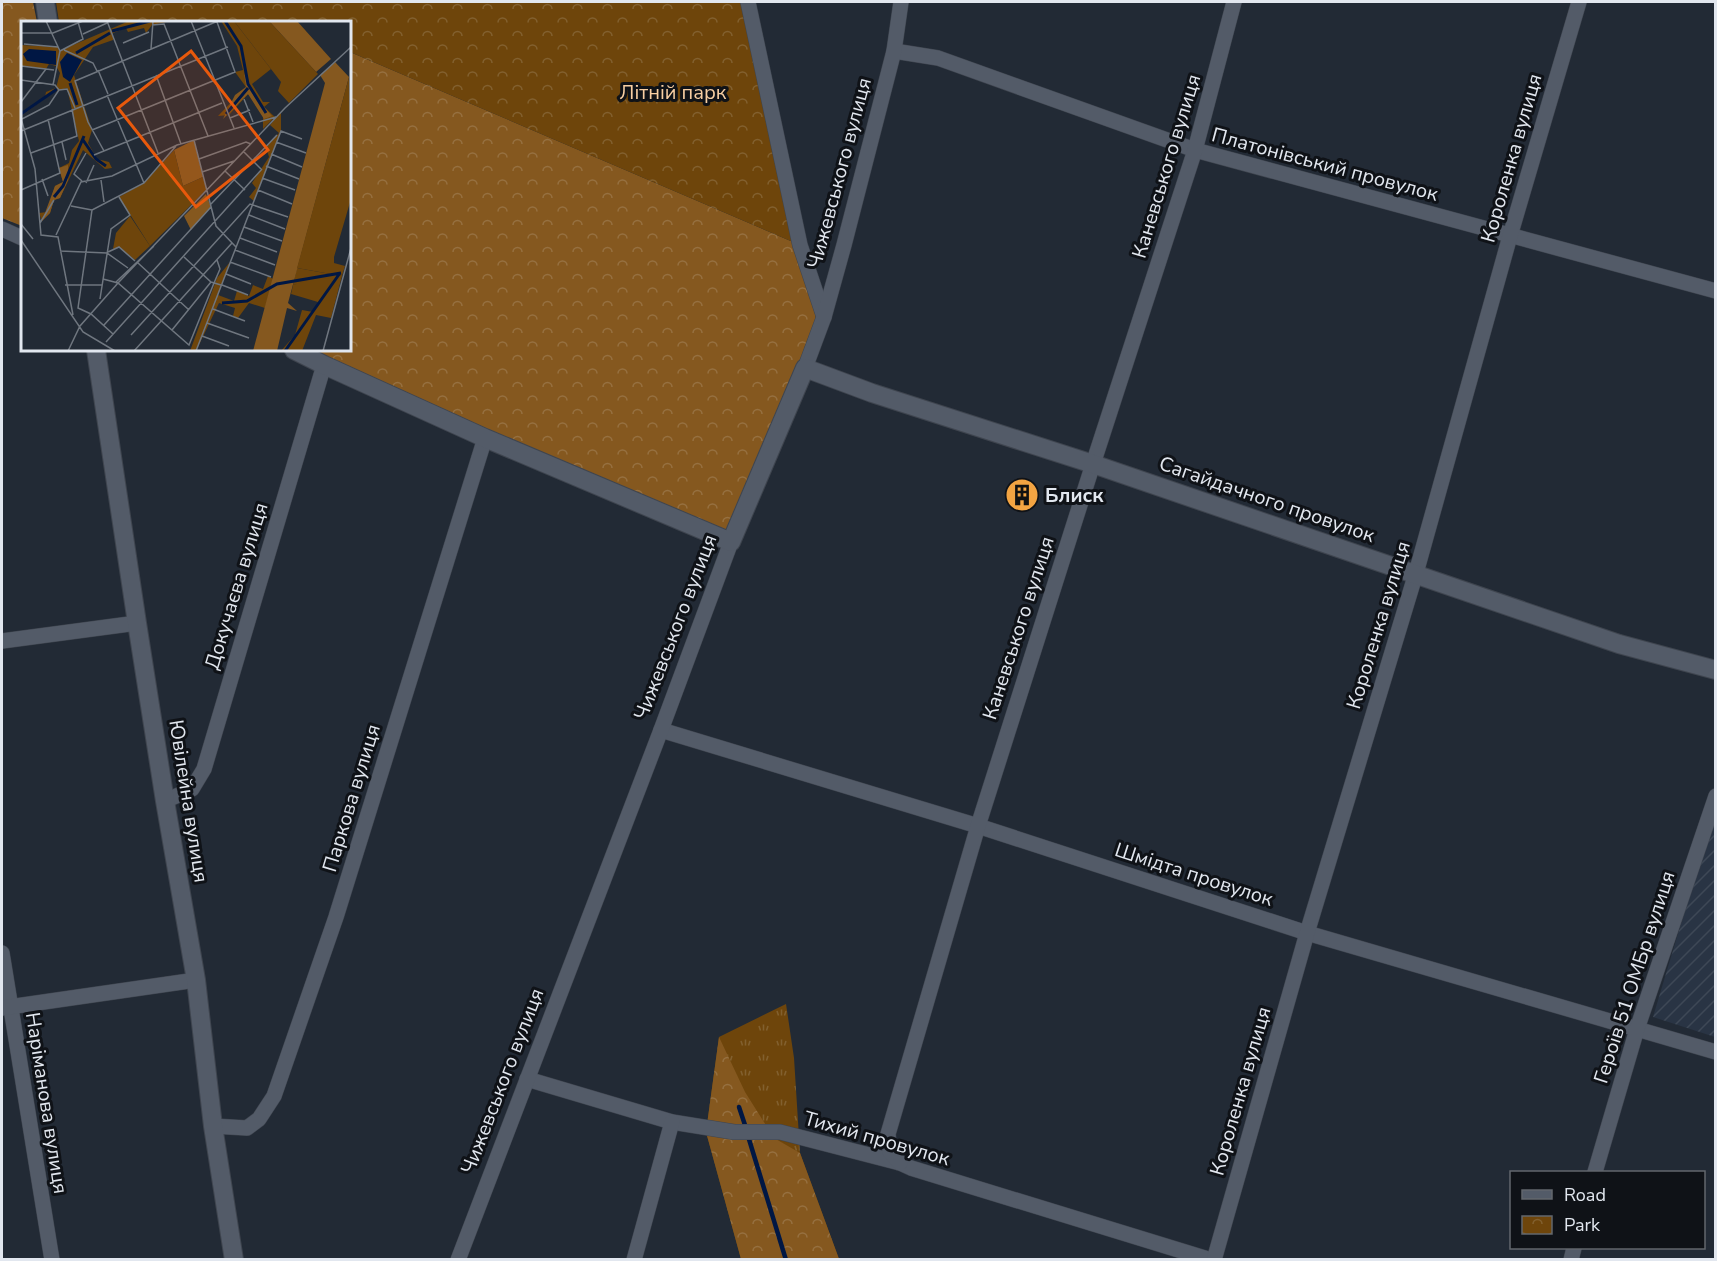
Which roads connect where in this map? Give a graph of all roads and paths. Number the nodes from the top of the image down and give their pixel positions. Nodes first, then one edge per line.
1 (45, 2) edge
2 (748, 2) edge
3 (901, 2) edge
4 (1234, 2) edge
5 (1579, 2) edge
6 (48, 21) edge
7 (894, 51) junction
8 (1195, 150) junction
9 (2, 230) edge
10 (1510, 236) junction
11 (21, 238) edge
12 (1716, 291) edge
13 (824, 317) junction
14 (96, 351) edge
15 (296, 351) edge
16 (324, 365) junction
17 (805, 368) junction
18 (485, 438) junction
19 (1093, 464) junction
20 (731, 542) junction
21 (1416, 573) junction
22 (137, 623) junction
23 (2, 641) edge
24 (1716, 670) edge
25 (661, 730) junction
26 (1716, 796) edge
27 (165, 801) junction
28 (978, 826) junction
29 (1307, 933) junction
30 (2, 953) edge
31 (196, 980) junction
32 (6, 1008) edge
33 (1636, 1029) junction
34 (1716, 1052) edge
35 (527, 1078) junction
36 (672, 1122) junction
37 (213, 1125) junction
38 (900, 1163) junction
39 (1596, 1171) edge
40 (52, 1260) edge
41 (234, 1260) edge
42 (458, 1260) edge
43 (634, 1260) edge
44 (1213, 1260) edge

1 - 6 street
2 - 13 street
3 - 7 street, Чижевського вулиця
4 - 8 street, Каневського вулиця
5 - 10 street, Короленка вулиця
7 - 8 street, Платонівський провулок
7 - 13 street, Чижевського вулиця
8 - 10 street, Платонівський провулок
8 - 19 street, Каневського вулиця
9 - 11 street
10 - 12 street, Платонівський провулок
10 - 21 street, Короленка вулиця
13 - 17 street, Чижевського вулиця
14 - 22 street, Ювілейна вулиця
15 - 16 street
16 - 18 street
16 - 27 street, Докучаєва вулиця
17 - 19 street, Сагайдачного провулок
17 - 20 street, Чижевського вулиця
18 - 20 street
18 - 37 street, Паркова вулиця
19 - 21 street, Сагайдачного провулок
19 - 28 street, Каневського вулиця
20 - 25 street, Чижевського вулиця
21 - 24 street, Сагайдачного провулок
21 - 29 street, Короленка вулиця
22 - 23 street
22 - 27 street, Ювілейна вулиця
25 - 28 street, Шмідта провулок
25 - 35 street, Чижевського вулиця
26 - 33 street, Героїв 51 ОМБр вулиця
27 - 31 street, Ювілейна вулиця
28 - 29 street, Шмідта провулок
28 - 38 street, Каневського вулиця
29 - 33 street, Шмідта провулок
29 - 44 street, Короленка вулиця
30 - 32 street, Наріманова вулиця
31 - 32 street
31 - 37 street, Ювілейна вулиця
32 - 40 street, Наріманова вулиця
33 - 34 street, Шмідта провулок
33 - 39 street, Героїв 51 ОМБр вулиця
35 - 36 street, Тихий провулок
35 - 42 street, Чижевського вулиця
36 - 38 street, Тихий провулок
36 - 43 street
37 - 41 street, Ювілейна вулиця
38 - 44 street, Тихий провулок

